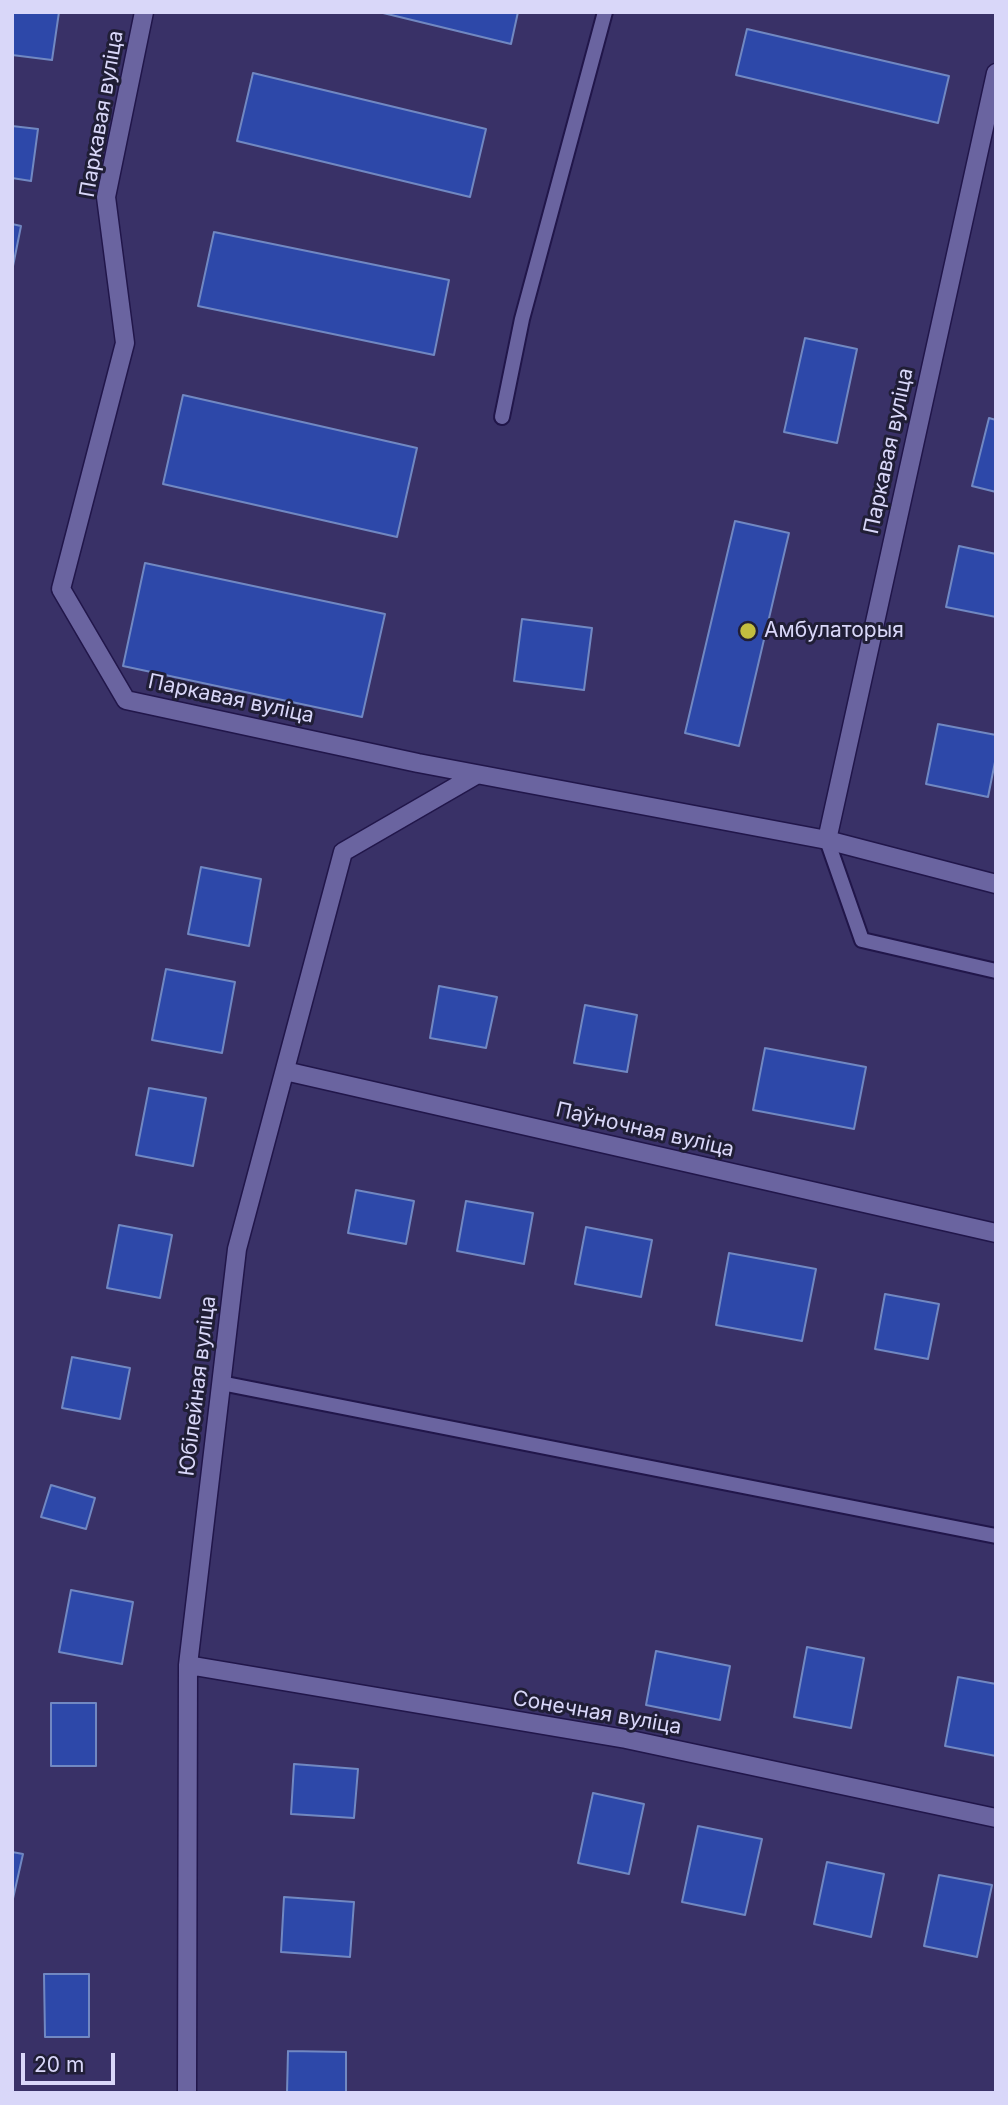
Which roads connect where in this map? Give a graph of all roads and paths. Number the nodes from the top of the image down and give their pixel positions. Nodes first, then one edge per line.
1 (144, 12) edge
2 (605, 12) edge
3 (996, 72) edge
4 (502, 417) dead end
5 (476, 775) junction
6 (827, 840) junction
7 (996, 884) edge
8 (996, 971) edge
9 (285, 1071) junction
10 (996, 1233) edge
11 (221, 1383) junction
12 (996, 1536) edge
13 (188, 1665) junction
14 (996, 1818) edge
15 (187, 2093) edge

1 - 5 street, Паркавая вуліца
2 - 4 lane
3 - 6 street, Паркавая вуліца
5 - 6 street, Паркавая вуліца
5 - 9 street, Юбілейная вуліца
6 - 7 street, Паркавая вуліца
6 - 8 lane
9 - 10 street, Паўночная вуліца
9 - 11 street, Юбілейная вуліца
11 - 12 lane
11 - 13 street, Юбілейная вуліца
13 - 14 street, Сонечная вуліца
13 - 15 street, Юбілейная вуліца

